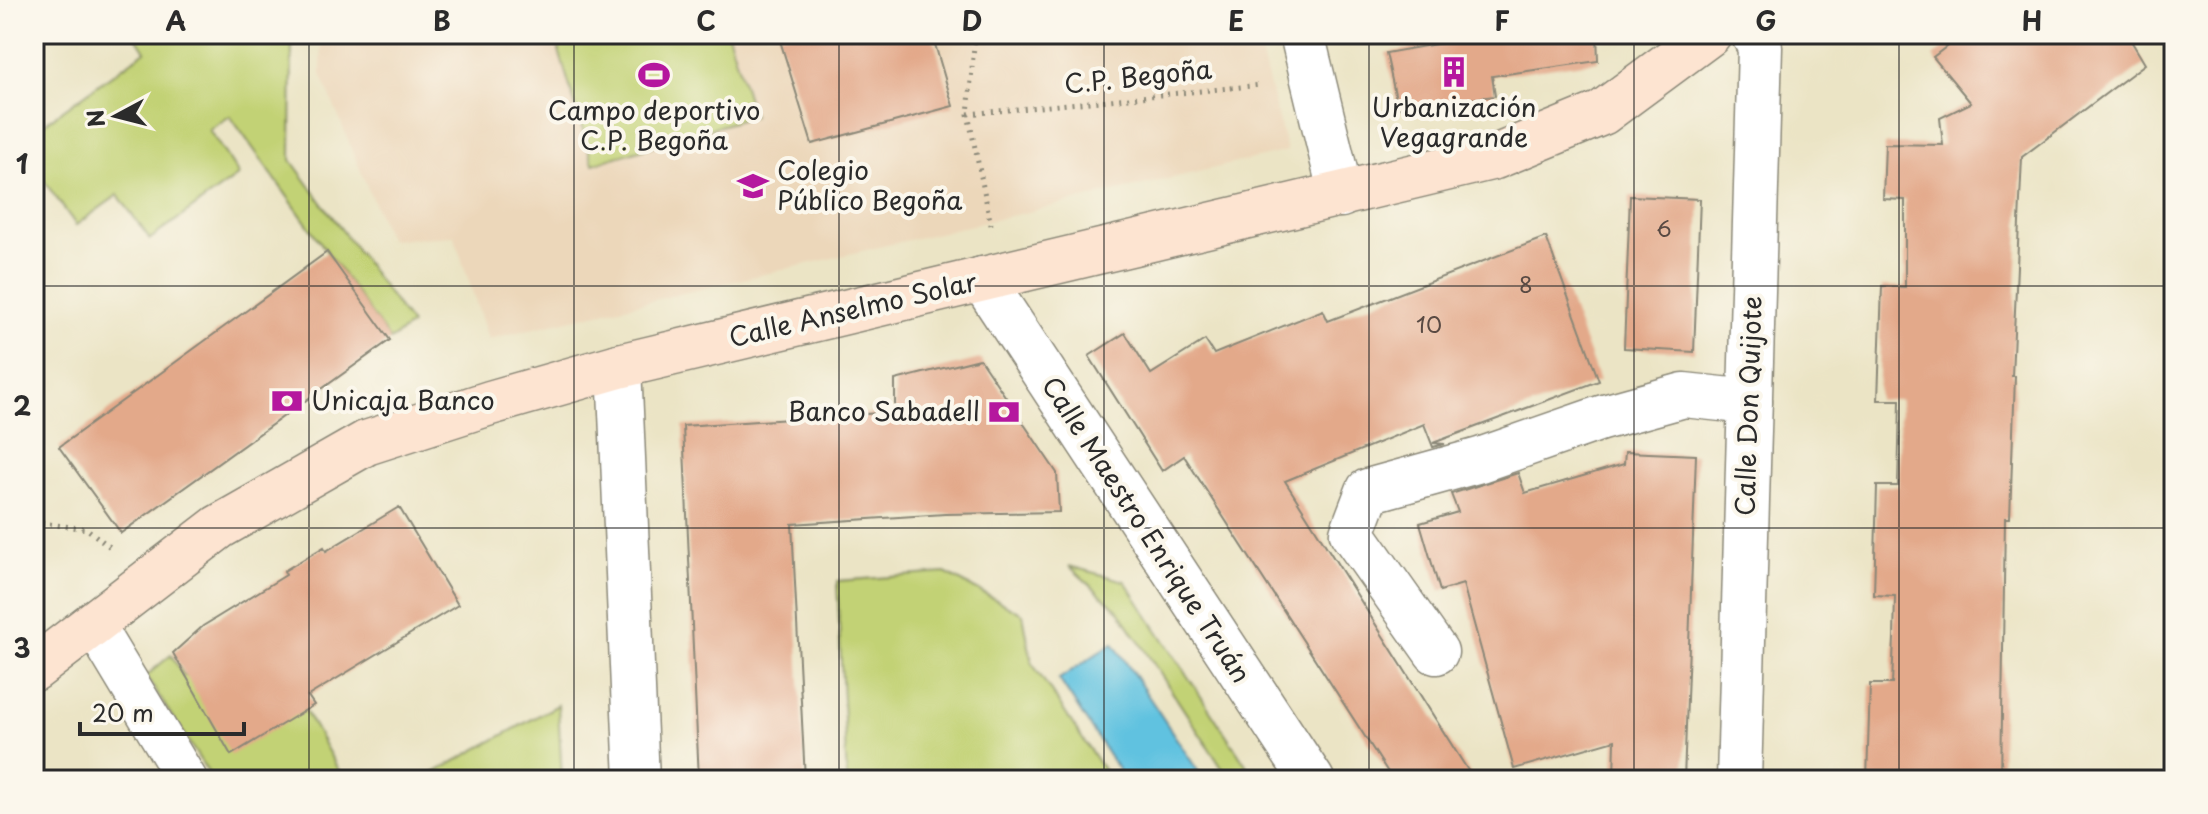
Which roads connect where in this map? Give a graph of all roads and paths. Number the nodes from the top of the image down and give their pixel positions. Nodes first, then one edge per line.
1 (975, 34) edge
2 (1302, 34) edge
3 (1709, 34) edge
4 (1753, 34) edge
5 (1312, 78) junction
6 (968, 114) junction
7 (1341, 195) junction
8 (992, 229) dead end
9 (982, 279) junction
10 (619, 366) junction
11 (1750, 402) junction
12 (34, 522) edge
13 (119, 553) dead end
14 (93, 624) junction
15 (1436, 652) dead end
16 (34, 669) edge
17 (187, 780) edge
18 (637, 780) edge
19 (1312, 780) edge
20 (1739, 780) edge

1 - 6 path
2 - 5 street
3 - 7 main road, Calle Anselmo Solar
4 - 11 street, Calle Don Quijote
5 - 6 path, C.P. Begoña
5 - 7 street
6 - 8 path
7 - 9 main road, Calle Anselmo Solar
9 - 10 main road, Calle Anselmo Solar
9 - 19 street, Calle Maestro Enrique Truán
10 - 14 main road, Calle Anselmo Solar
10 - 18 street
11 - 15 street
11 - 20 street, Calle Don Quijote
12 - 13 path
14 - 16 main road, Calle Anselmo Solar
14 - 17 street

